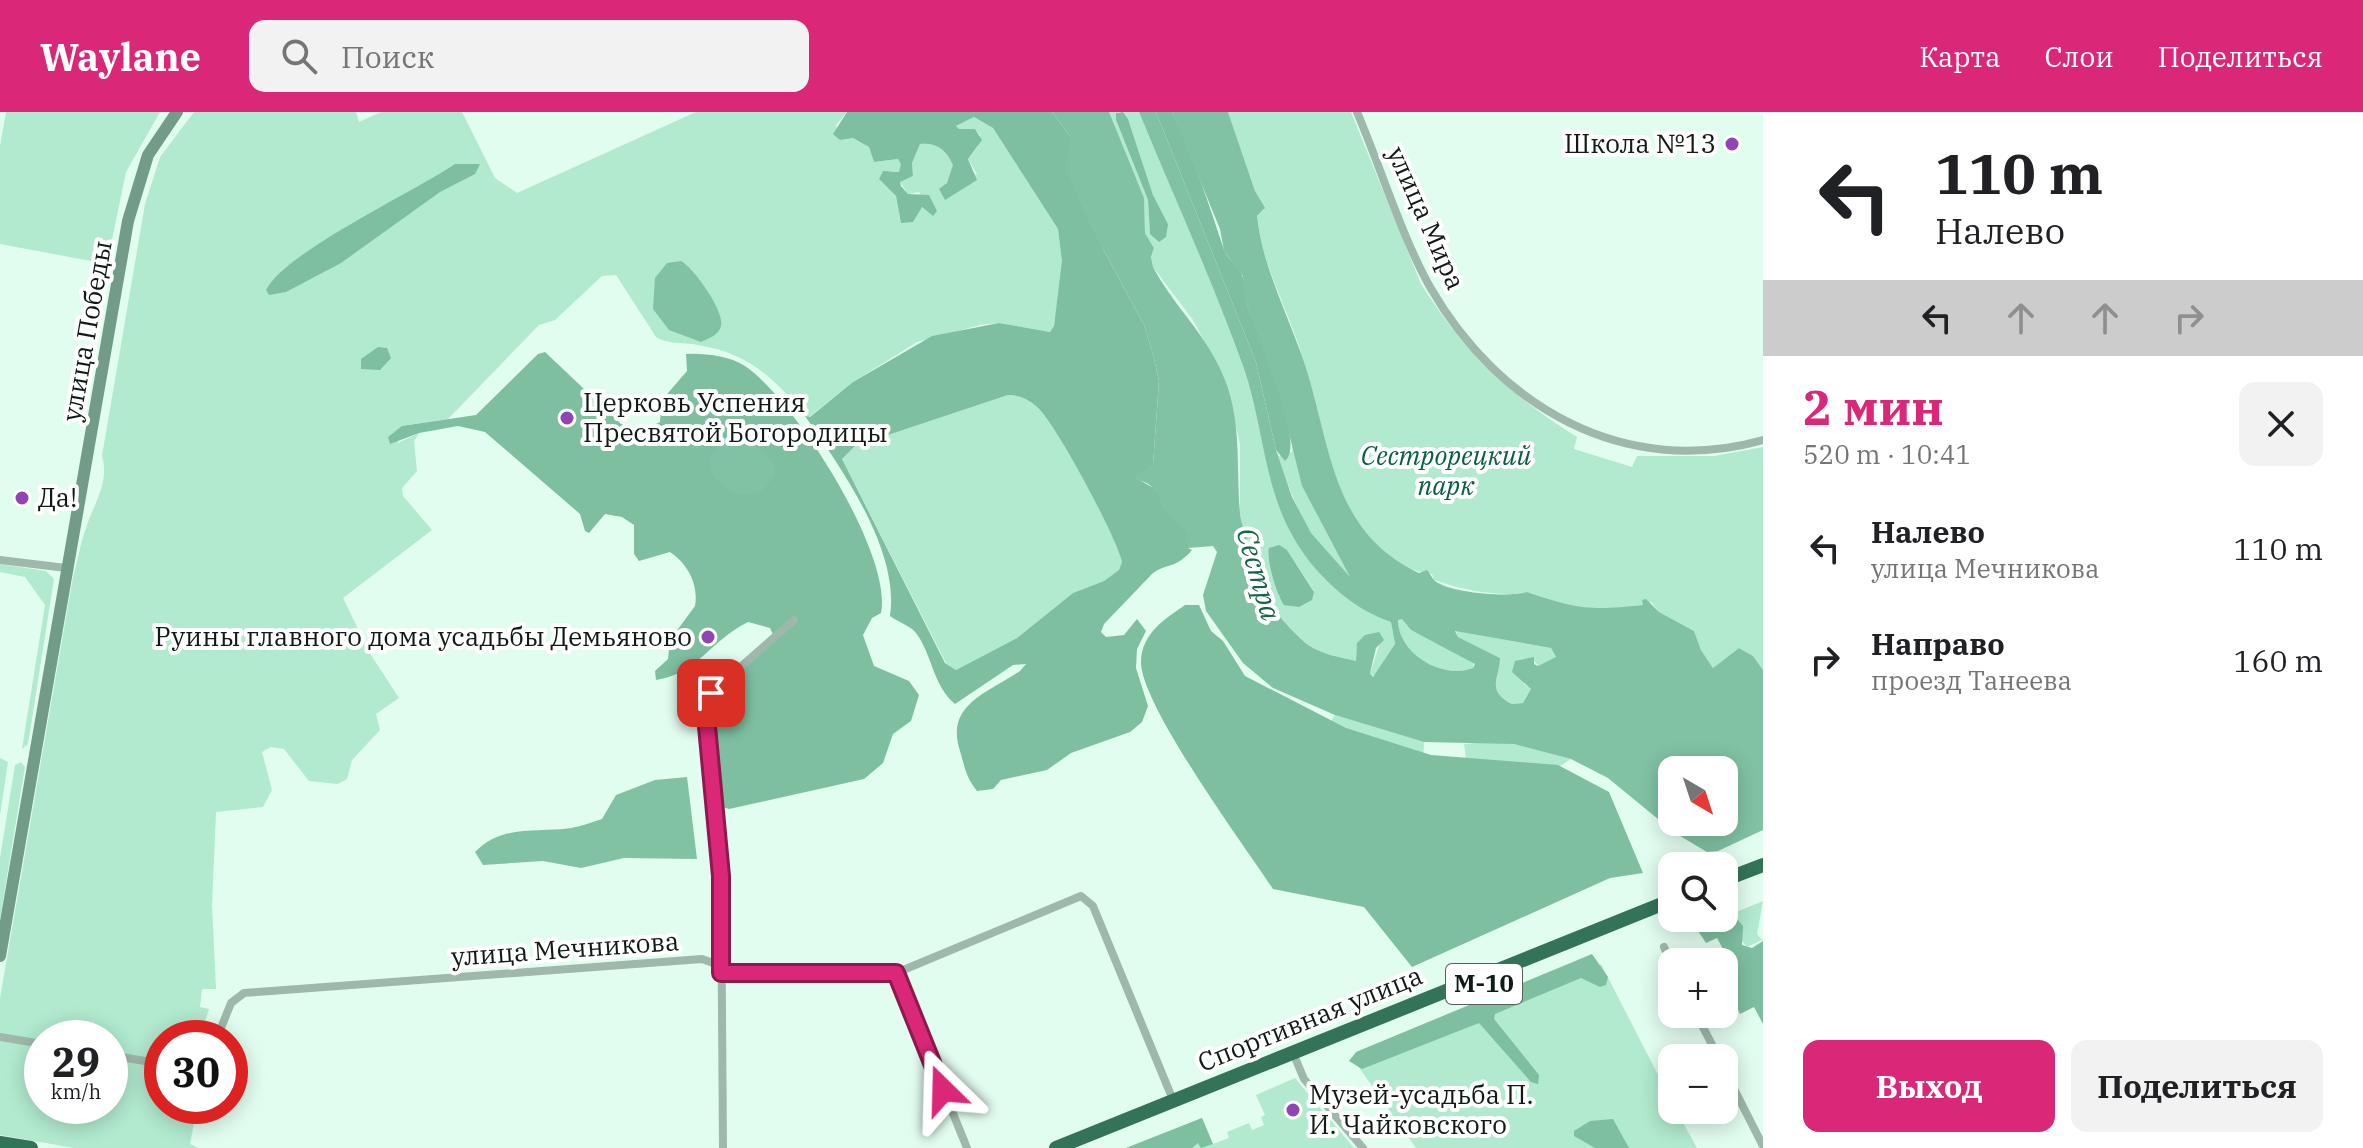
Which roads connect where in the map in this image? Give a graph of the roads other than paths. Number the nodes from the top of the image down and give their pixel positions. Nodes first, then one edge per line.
1 (177, 112) edge
2 (1357, 112) edge
3 (1763, 440) edge
4 (0, 560) edge
5 (66, 568) junction
6 (794, 620) dead end
7 (1763, 865) edge
8 (1738, 875) edge
9 (1763, 875) edge
10 (1738, 885) edge
11 (1658, 906) edge
12 (1658, 916) edge
13 (0, 956) edge
14 (721, 973) junction
15 (896, 973) junction
16 (224, 1020) edge
17 (0, 1037) edge
18 (24, 1041) edge
19 (1296, 1060) junction
20 (1738, 1097) edge
21 (1173, 1100) junction
22 (0, 1143) edge
23 (1763, 1146) edge
24 (31, 1148) edge
25 (723, 1148) edge
26 (967, 1148) edge
27 (1056, 1148) edge
28 (1079, 1148) edge
29 (1363, 1148) edge

1 - 5 street, улица Победы
2 - 3 street, улица Мира
4 - 5 street
5 - 13 street, улица Победы
6 - 14 street
7 - 8 highway
9 - 10 highway
11 - 21 highway, Спортивная улица / М-10
12 - 19 highway, Спортивная улица / М-10
14 - 15 street, улица Мечникова
14 - 16 street, улица Мечникова
14 - 25 street
15 - 21 street, улица Мечникова
15 - 26 street
17 - 18 street
19 - 28 highway, Спортивная улица / М-10
19 - 29 street
20 - 23 street
21 - 27 highway, Спортивная улица / М-10
22 - 24 highway

